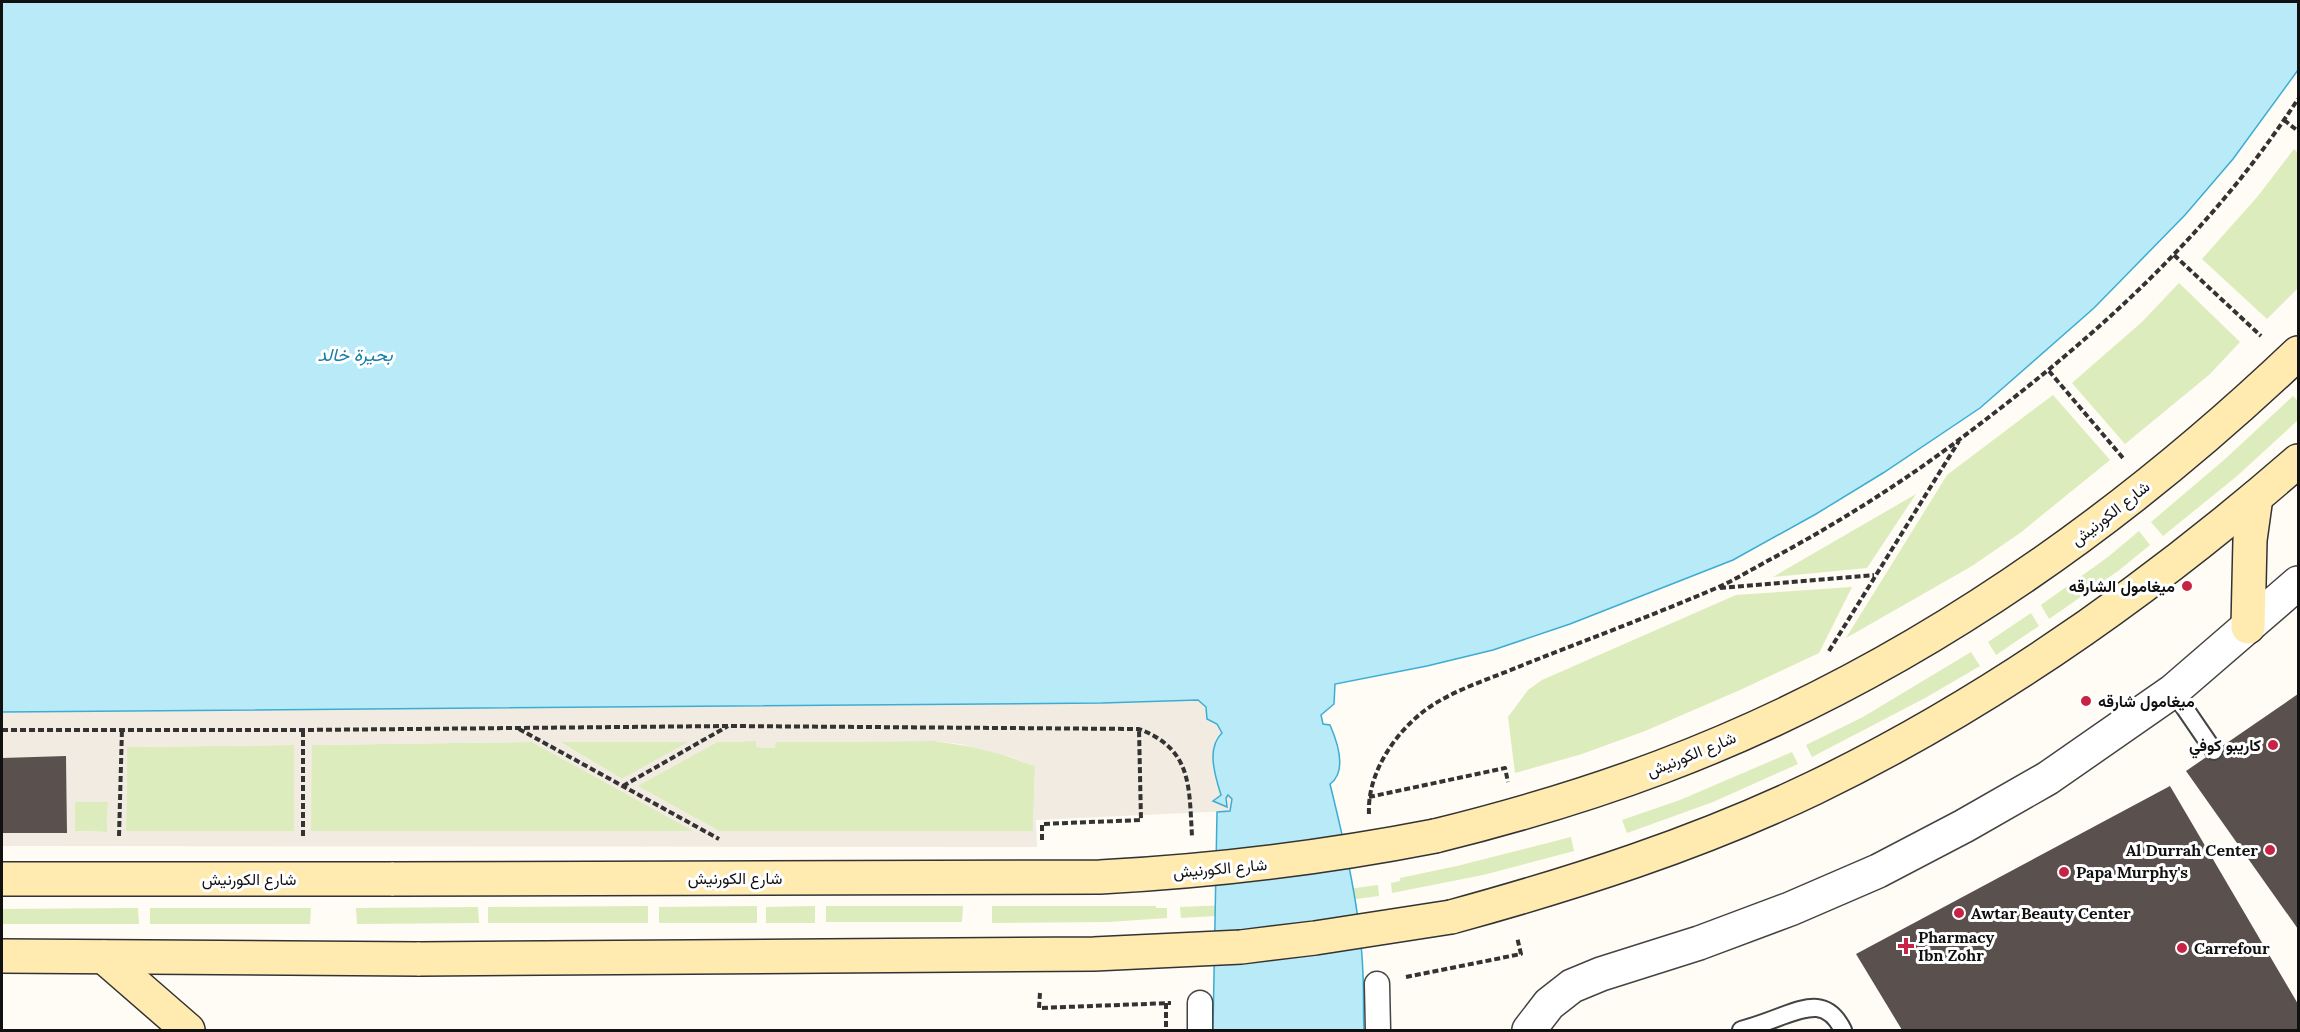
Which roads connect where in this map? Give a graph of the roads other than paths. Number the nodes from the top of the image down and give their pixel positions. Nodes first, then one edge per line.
1 (2298, 353) edge
2 (2294, 468) edge
3 (2256, 497) junction
4 (2298, 583) edge
5 (2248, 627) junction
6 (2173, 691) junction
7 (2214, 751) dead end
8 (2, 879) edge
9 (2, 956) edge
10 (104, 957) junction
11 (1377, 984) dead end
12 (1200, 1003) dead end
13 (188, 1030) edge
14 (1200, 1030) edge
15 (1378, 1030) edge
16 (1529, 1030) edge
17 (1741, 1030) edge
18 (1843, 1030) edge

1 - 8 main road, شارع الكورنيش, bridge
2 - 3 main road
3 - 5 main road
3 - 10 main road, bridge
4 - 5 street
5 - 6 street
6 - 7 lane
6 - 16 street
9 - 10 main road
10 - 13 main road
11 - 15 street
12 - 14 street
17 - 18 lane

